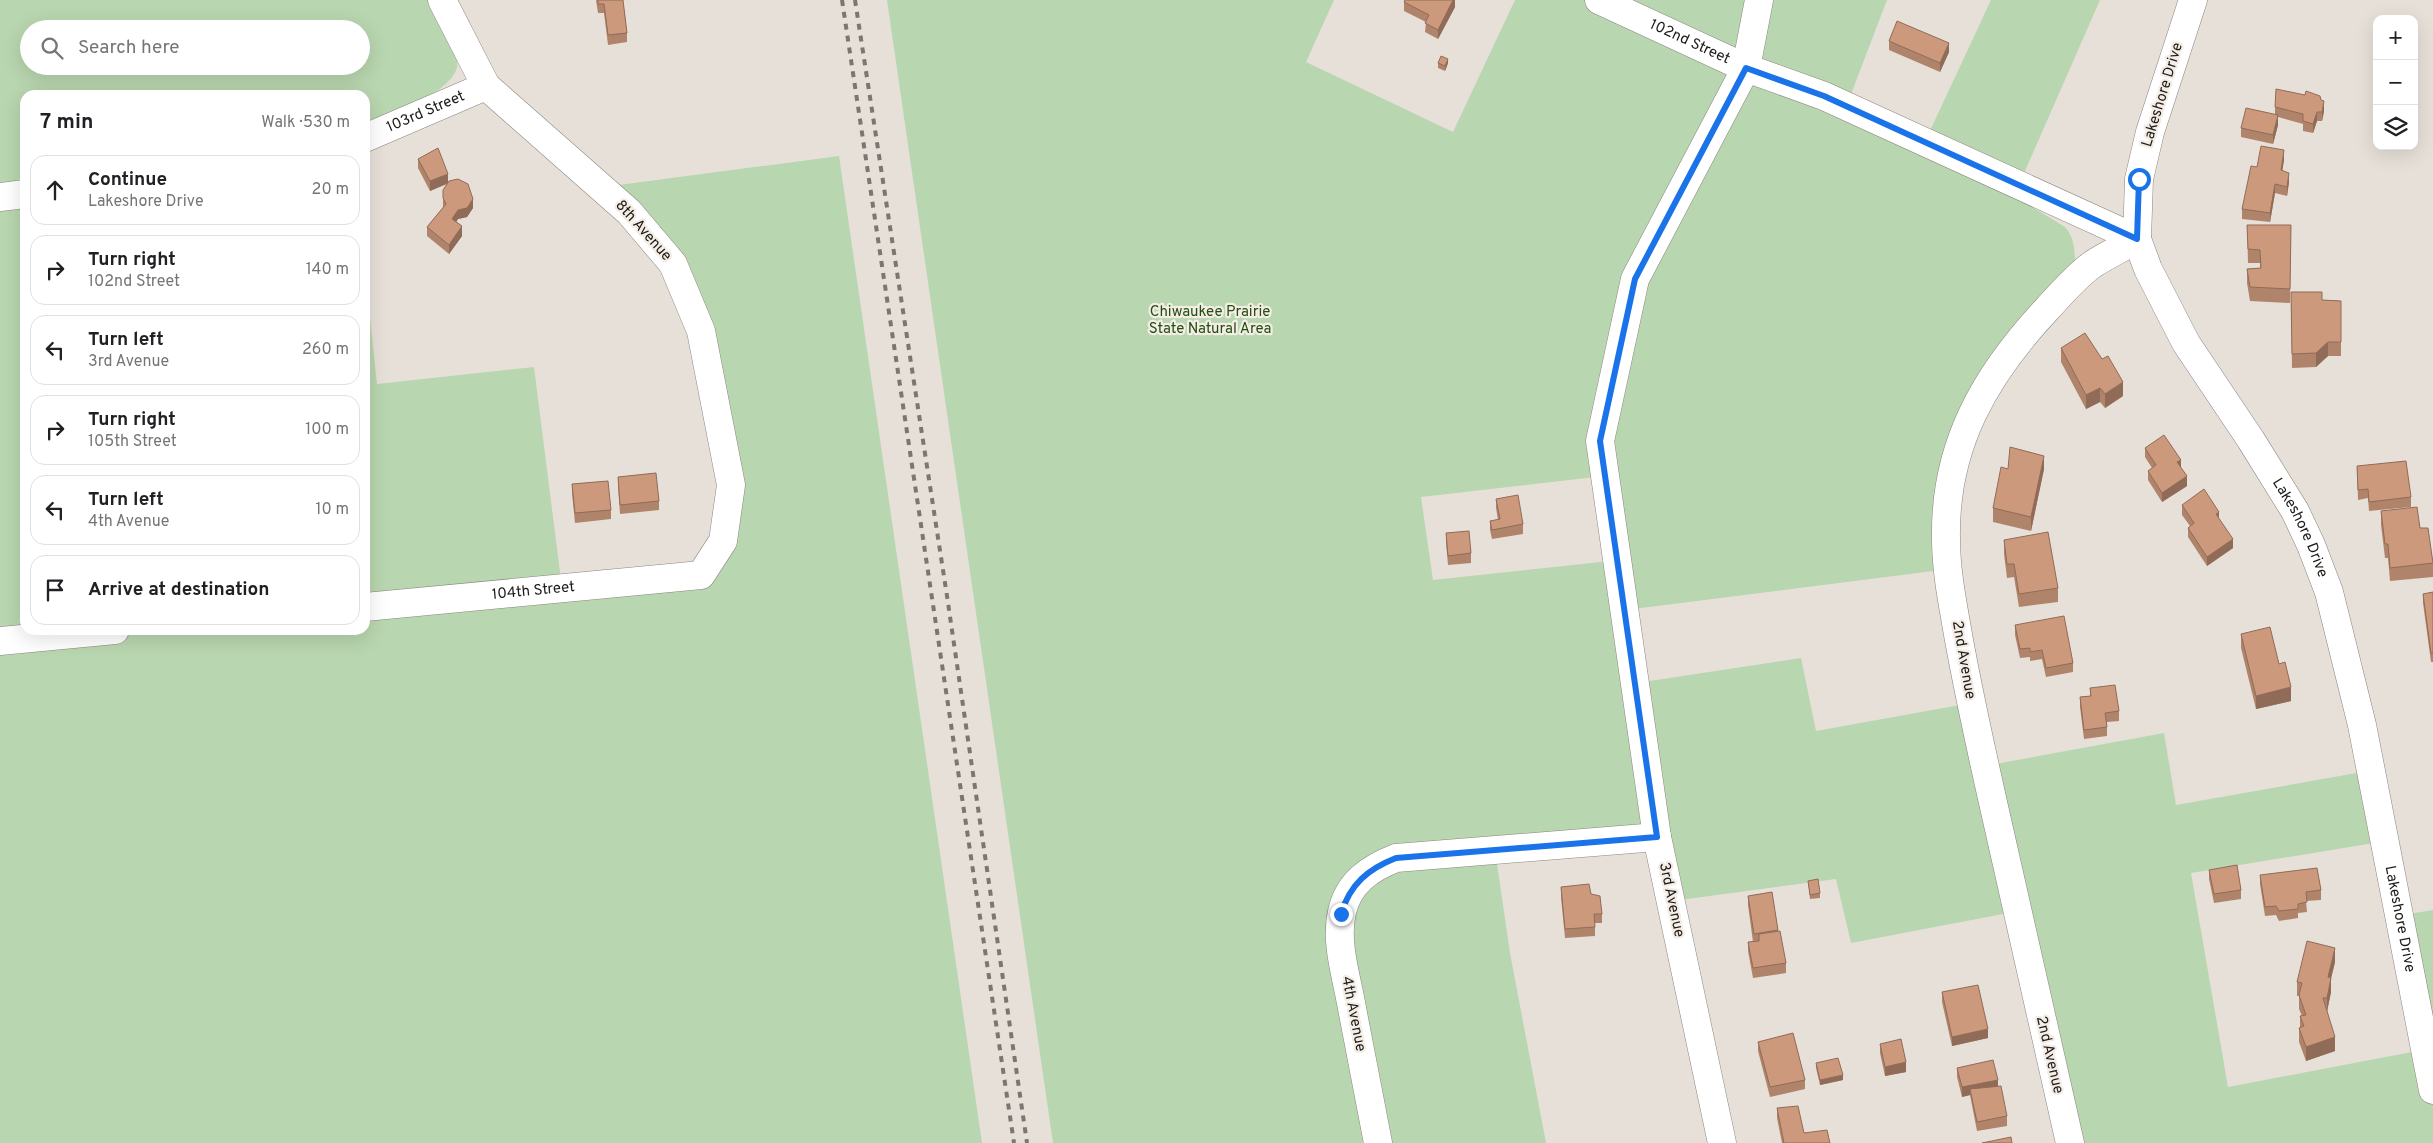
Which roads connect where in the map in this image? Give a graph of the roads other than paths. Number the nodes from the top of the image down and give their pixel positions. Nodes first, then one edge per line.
1 (442, 0) edge
2 (1599, 0) edge
3 (1759, 0) edge
4 (2193, 0) edge
5 (1746, 68) junction
6 (486, 86) junction
7 (370, 136) edge
8 (20, 194) edge
9 (0, 196) edge
10 (2137, 239) junction
11 (701, 575) joint
12 (370, 607) edge
13 (63, 635) edge
14 (0, 641) edge
15 (1657, 837) junction
16 (2433, 1090) edge
17 (1378, 1143) edge
18 (1722, 1143) edge
19 (2070, 1143) edge

1 - 6 street, 8th Avenue
2 - 5 street, 102nd Street
3 - 5 street, 3rd Avenue
4 - 10 street, Lakeshore Drive
5 - 10 street, 102nd Street
5 - 15 street, 3rd Avenue
6 - 7 street, 103rd Street
6 - 11 street, 8th Avenue
8 - 9 street
10 - 16 street, Lakeshore Drive
10 - 19 street, 2nd Avenue
11 - 12 street, 104th Street
13 - 14 street
15 - 17 street, 4th Avenue
15 - 18 street, 3rd Avenue

